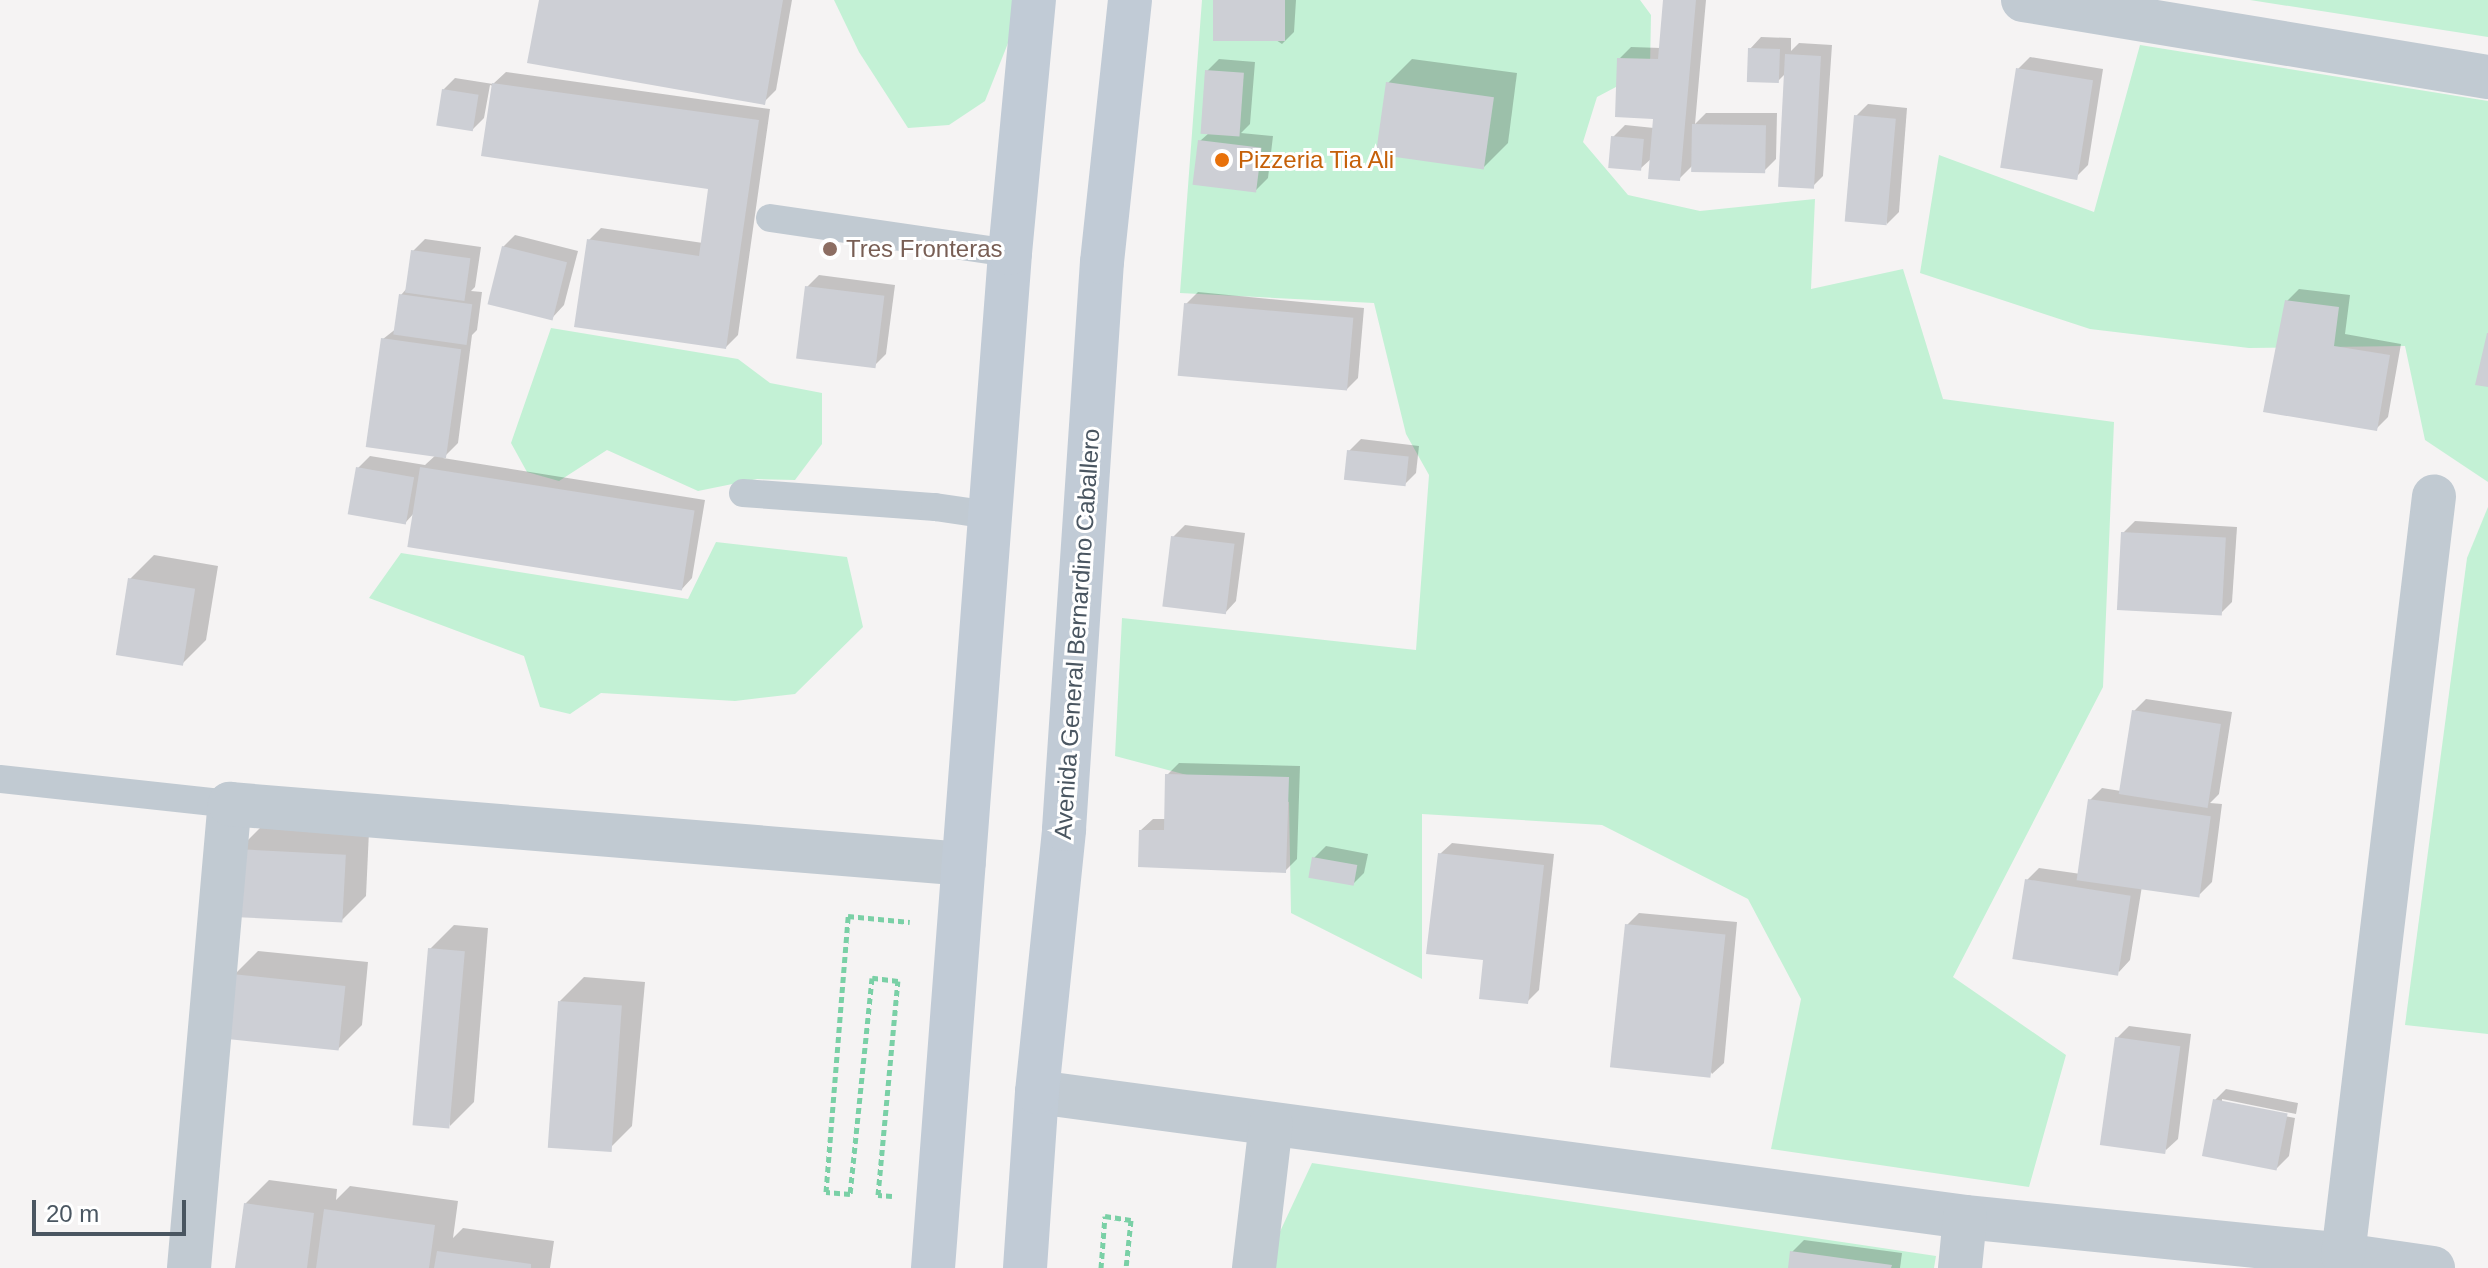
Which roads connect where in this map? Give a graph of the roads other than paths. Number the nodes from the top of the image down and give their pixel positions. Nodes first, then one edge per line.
1 (1034, 0) edge
2 (1130, 0) edge
3 (2023, 0) edge
4 (2488, 77) edge
5 (770, 218) dead end
6 (1010, 253) junction
7 (743, 493) dead end
8 (2434, 496) dead end
9 (990, 515) junction
10 (0, 779) edge
11 (230, 804) junction
12 (964, 864) junction
13 (1037, 1092) junction
14 (1271, 1124) junction
15 (1965, 1217) junction
16 (2343, 1255) junction
17 (189, 1268) edge
18 (933, 1268) edge
19 (1025, 1268) edge
20 (1254, 1268) edge
21 (1960, 1268) edge
22 (2433, 1268) edge

1 - 6 main road
2 - 13 main road, Avenida General Bernardino Caballero
3 - 4 street
5 - 6 lane
6 - 9 main road
7 - 9 lane
8 - 16 street
9 - 12 main road
10 - 11 lane
11 - 12 street
11 - 17 street
12 - 18 main road
13 - 14 street
13 - 19 main road, Avenida General Bernardino Caballero
14 - 15 street
14 - 20 street
15 - 16 street
15 - 21 street
16 - 22 street

